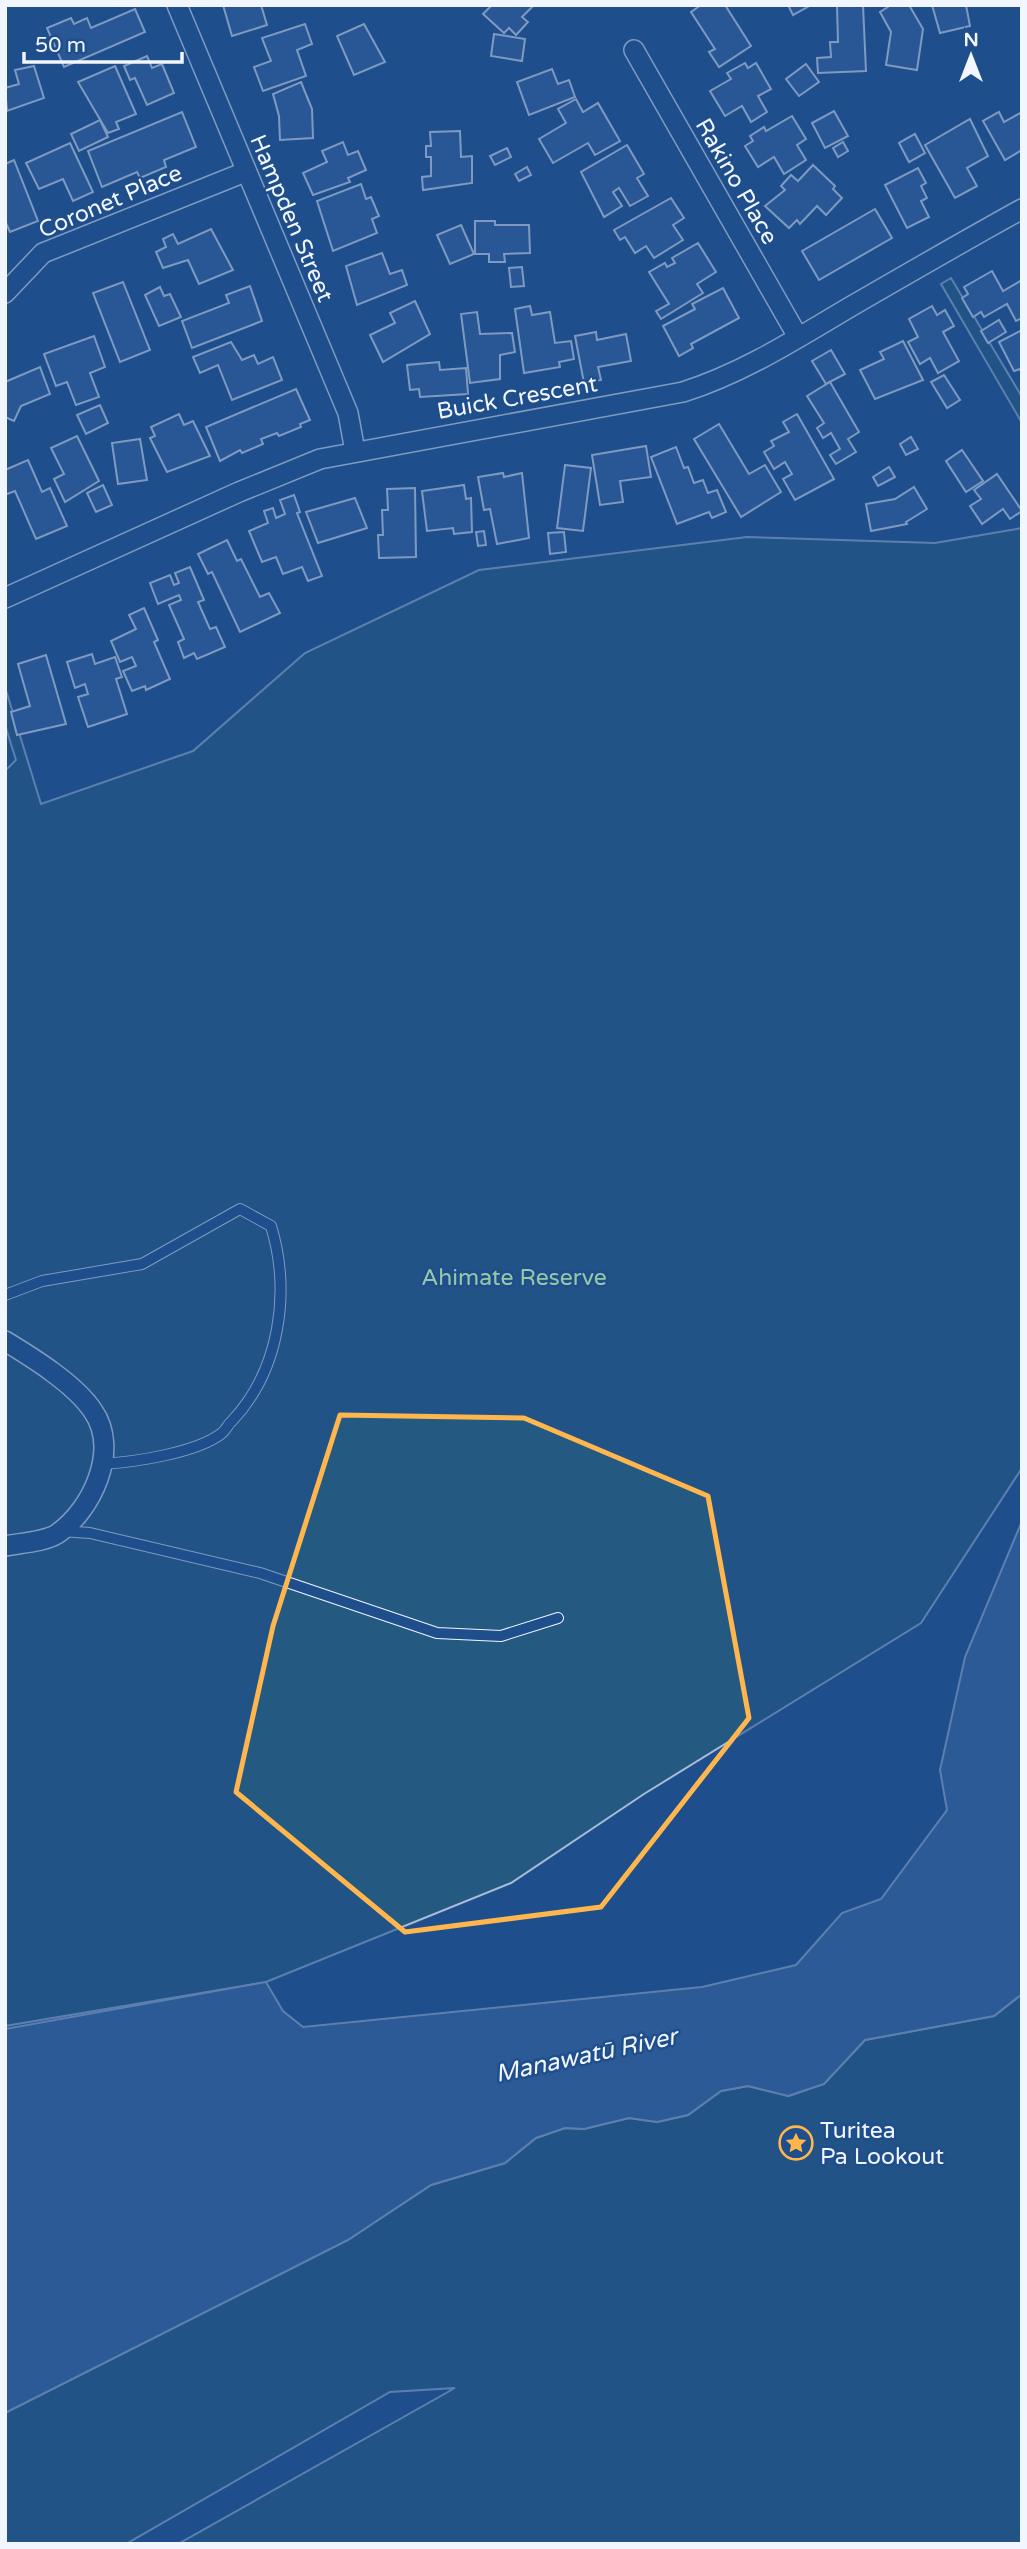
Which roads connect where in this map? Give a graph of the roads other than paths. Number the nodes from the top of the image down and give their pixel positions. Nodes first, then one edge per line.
1 (177, 5) edge
2 (634, 50) dead end
3 (245, 172) junction
4 (1022, 209) edge
5 (5, 293) edge
6 (798, 337) junction
7 (355, 451) junction
8 (5, 598) edge
9 (5, 1295) edge
10 (5, 1342) edge
11 (103, 1464) junction
12 (60, 1531) junction
13 (5, 1546) edge
14 (558, 1618) dead end

1 - 3 street, Hampden Street
2 - 6 street, Rakino Place
3 - 5 street, Coronet Place
3 - 7 street, Hampden Street
4 - 6 street, Buick Crescent
6 - 7 street, Buick Crescent
7 - 8 street, Buick Crescent
9 - 11 lane
10 - 11 street
11 - 12 street
12 - 13 street
12 - 14 lane

